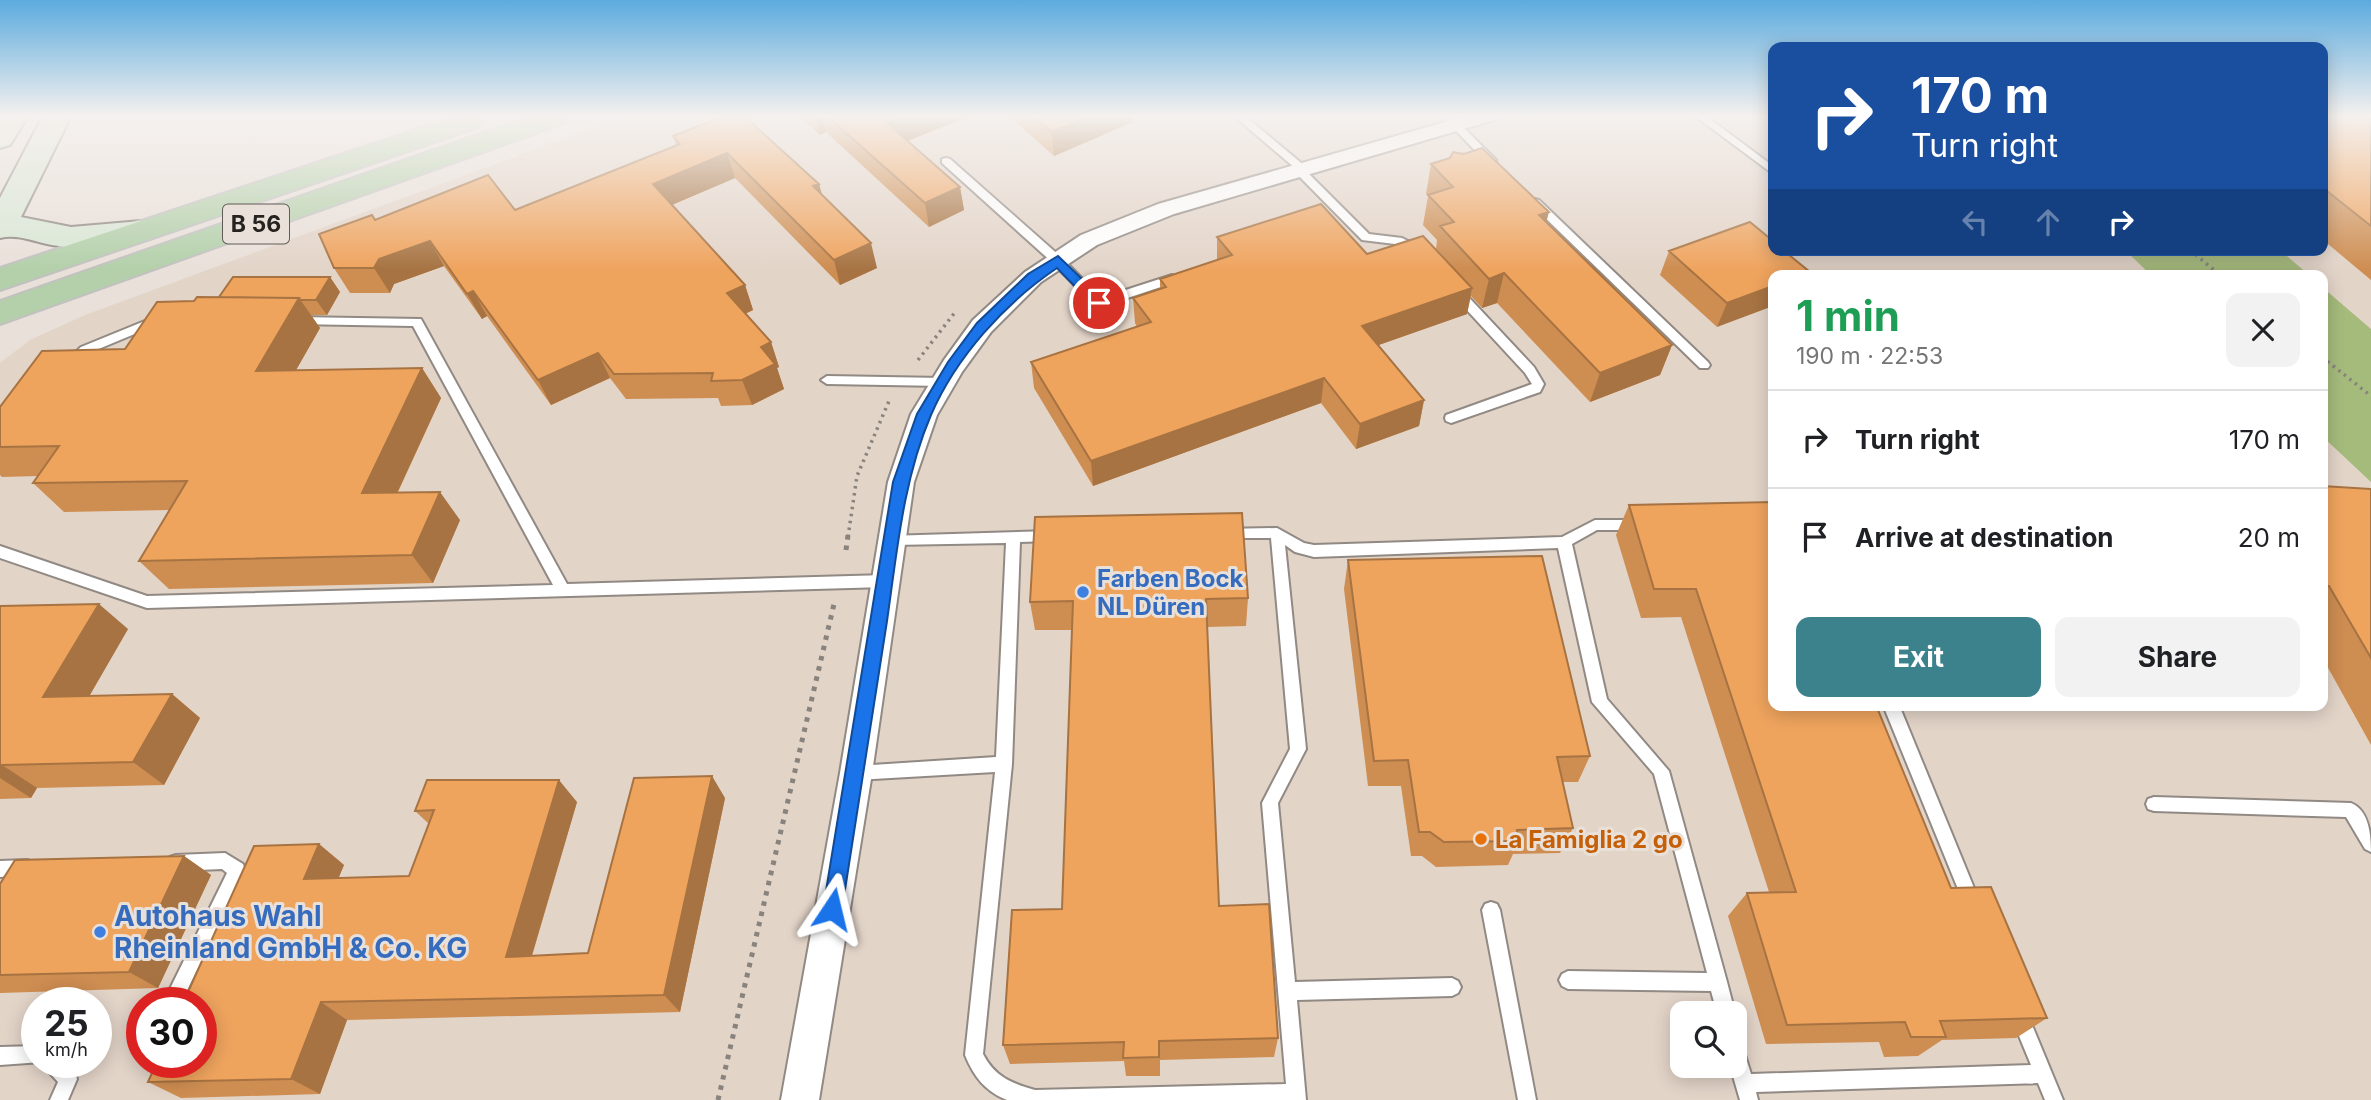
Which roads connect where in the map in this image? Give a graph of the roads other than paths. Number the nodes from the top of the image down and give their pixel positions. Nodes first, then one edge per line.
1 (31, 167) edge
2 (332, 167) edge
3 (412, 167) edge
4 (953, 167) edge
5 (1298, 167) edge
6 (1309, 167) edge
7 (1301, 170) junction
8 (1527, 195) edge
9 (1, 225) edge
10 (146, 230) junction
11 (1424, 256) edge
12 (1058, 261) junction
13 (0, 279) edge
14 (1172, 279) edge
15 (1450, 284) edge
16 (0, 313) edge
17 (173, 320) edge
18 (281, 321) edge
19 (1704, 365) dead end
20 (58, 373) edge
21 (827, 380) dead end
22 (943, 382) junction
23 (1451, 418) dead end
24 (1650, 524) edge
25 (1277, 533) junction
26 (1208, 534) edge
27 (1069, 536) edge
28 (1013, 537) junction
29 (892, 540) junction
30 (1564, 542) junction
31 (0, 552) edge
32 (886, 581) junction
33 (563, 590) junction
34 (1893, 711) edge
35 (1004, 764) junction
36 (856, 773) junction
37 (2154, 804) dead end
38 (2371, 844) edge
39 (159, 863) edge
40 (40, 868) edge
41 (0, 869) edge
42 (1491, 910) dead end
43 (1980, 921) edge
44 (1568, 980) dead end
45 (1718, 982) junction
46 (180, 987) edge
47 (1452, 988) dead end
48 (1287, 991) junction
49 (2012, 998) edge
50 (1723, 1001) edge
51 (21, 1055) edge
52 (0, 1056) edge
53 (2043, 1074) junction
54 (67, 1078) edge
55 (1747, 1091) edge
56 (1296, 1096) edge
57 (59, 1100) edge
58 (800, 1100) edge
59 (1527, 1100) edge
60 (2054, 1100) edge

1 - 9 main road
2 - 10 main road, B 56
3 - 16 main road, B 56
4 - 12 lane
5 - 7 lane
6 - 7 street
7 - 11 lane
7 - 12 street
8 - 19 lane
9 - 10 main road
10 - 13 main road, B 56
12 - 14 lane
12 - 22 street
15 - 23 lane
17 - 20 lane
18 - 33 lane
21 - 22 lane
22 - 29 street
24 - 30 lane
25 - 26 lane
25 - 30 lane
25 - 48 lane
27 - 28 lane
28 - 29 lane
28 - 35 lane
29 - 32 street
30 - 45 lane
31 - 33 lane
32 - 33 lane
32 - 36 street
34 - 43 lane
35 - 36 lane
35 - 56 lane
36 - 58 street
37 - 38 lane
39 - 46 lane
40 - 41 lane
42 - 59 lane
44 - 45 lane
45 - 50 lane
47 - 48 lane
48 - 56 lane
49 - 53 lane
51 - 52 lane
53 - 55 lane
53 - 60 lane
54 - 57 lane

